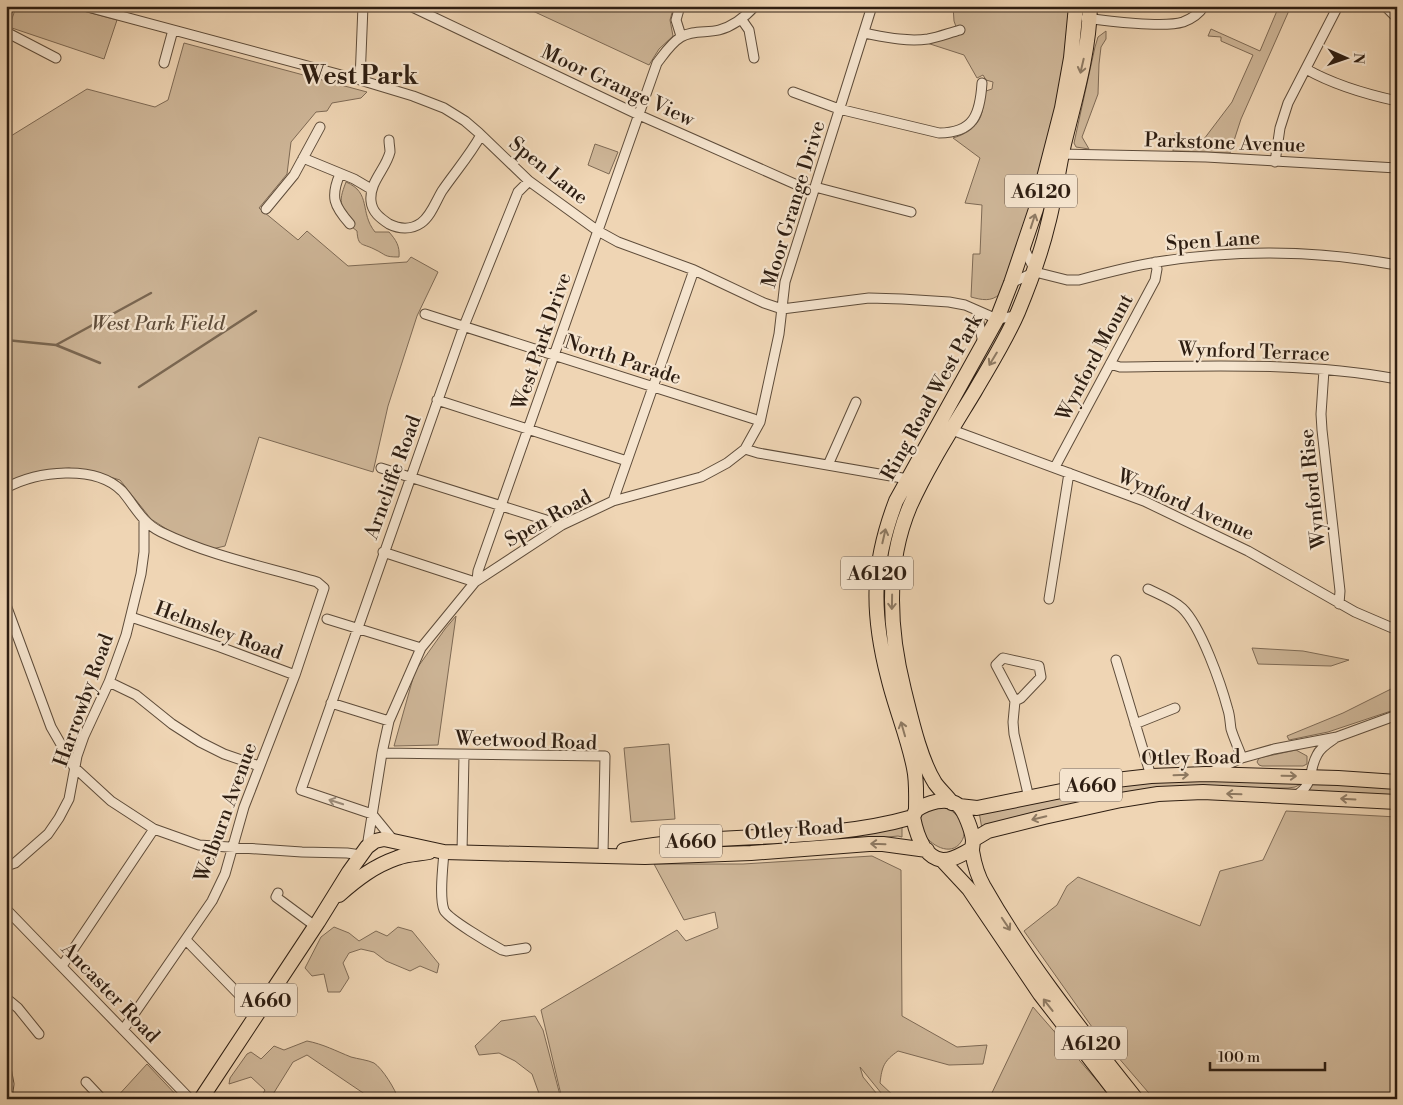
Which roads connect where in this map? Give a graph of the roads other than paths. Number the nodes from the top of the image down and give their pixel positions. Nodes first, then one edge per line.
1 (84, 6) edge
2 (363, 6) edge
3 (410, 6) edge
4 (680, 6) edge
5 (755, 6) edge
6 (872, 6) edge
7 (1204, 6) edge
8 (1338, 6) edge
9 (1385, 6) edge
10 (109, 10) edge
11 (1076, 11) edge
12 (1090, 12) edge
13 (1397, 18) edge
14 (742, 20) junction
15 (173, 30) junction
16 (960, 30) dead end
17 (6, 32) edge
18 (864, 33) junction
19 (681, 36) junction
20 (56, 58) dead end
21 (754, 58) dead end
22 (164, 63) dead end
23 (1306, 68) junction
24 (360, 80) junction
25 (982, 83) dead end
26 (793, 92) dead end
27 (1397, 101) edge
28 (840, 110) junction
29 (639, 115) junction
30 (320, 127) dead end
31 (481, 135) junction
32 (390, 140) dead end
33 (1057, 153) junction
34 (303, 158) junction
35 (1276, 162) junction
36 (1397, 168) edge
37 (340, 174) junction
38 (529, 181) junction
39 (371, 189) junction
40 (814, 190) junction
41 (266, 209) dead end
42 (910, 212) dead end
43 (350, 224) dead end
44 (598, 231) junction
45 (1024, 248) junction
46 (1155, 262) junction
47 (1397, 265) edge
48 (694, 270) junction
49 (1035, 272) junction
50 (1012, 283) junction
51 (782, 309) junction
52 (977, 311) junction
53 (425, 314) dead end
54 (1016, 316) junction
55 (997, 319) junction
56 (464, 326) junction
57 (1004, 340) junction
58 (983, 344) junction
59 (554, 355) junction
60 (1110, 364) junction
61 (1324, 370) junction
62 (1397, 379) edge
63 (653, 387) junction
64 (437, 400) junction
65 (856, 402) dead end
66 (754, 419) dead end
67 (528, 429) junction
68 (952, 430) junction
69 (745, 449) junction
70 (628, 461) junction
71 (828, 465) junction
72 (1054, 467) junction
73 (381, 468) dead end
74 (1069, 473) junction
75 (410, 477) junction
76 (908, 479) junction
77 (6, 488) edge
78 (613, 501) junction
79 (501, 506) junction
80 (144, 520) junction
81 (562, 525) junction
82 (383, 552) junction
83 (472, 580) junction
84 (1148, 589) dead end
85 (1049, 599) dead end
86 (1339, 604) junction
87 (6, 605) edge
88 (131, 617) junction
89 (327, 619) dead end
90 (356, 629) junction
91 (1397, 630) edge
92 (421, 648) junction
93 (1116, 660) dead end
94 (295, 675) junction
95 (109, 682) junction
96 (1015, 701) junction
97 (331, 703) junction
98 (1175, 708) dead end
99 (1397, 714) edge
100 (388, 721) junction
101 (1135, 724) junction
102 (1336, 737) junction
103 (1297, 745) junction
104 (382, 753) junction
105 (464, 755) junction
106 (1242, 758) junction
107 (74, 766) junction
108 (260, 766) junction
109 (1312, 771) junction
110 (1206, 774) junction
111 (1151, 776) junction
112 (1397, 782) edge
113 (1295, 796) junction
114 (1028, 798) junction
115 (1397, 802) edge
116 (956, 804) junction
117 (372, 814) junction
118 (914, 814) junction
119 (154, 829) junction
120 (394, 842) junction
121 (972, 844) junction
122 (233, 847) junction
123 (927, 850) junction
124 (364, 851) junction
125 (440, 851) junction
126 (462, 852) junction
127 (603, 854) junction
128 (398, 857) junction
129 (942, 860) junction
130 (6, 866) edge
131 (376, 867) junction
132 (278, 893) dead end
133 (331, 902) junction
134 (6, 908) edge
135 (315, 926) junction
136 (186, 940) junction
137 (526, 948) dead end
138 (62, 966) junction
139 (6, 998) edge
140 (258, 1014) junction
141 (123, 1030) junction
142 (39, 1034) dead end
143 (6, 1068) edge
144 (86, 1082) dead end
145 (7, 1099) edge
146 (102, 1099) edge
147 (190, 1099) edge
148 (201, 1099) edge
149 (1120, 1099) edge
150 (1136, 1099) edge

1 - 10 street, Spen Lane
2 - 24 street
3 - 29 street, Moor Grange View
4 - 19 street
5 - 14 street
6 - 18 street, Moor Grange Drive
7 - 12 street
8 - 23 street
9 - 13 street
10 - 15 street, Spen Lane
11 - 12 street
11 - 33 highway, Ring Road West Park / A6120
12 -> 33 highway, Ring Road West Park / A6120
14 - 19 street
14 - 21 street
15 - 22 street
15 - 24 street, Spen Lane
16 - 18 street
17 - 20 street
18 - 28 street, Moor Grange Drive
19 - 29 street, West Park Drive
23 - 27 street
23 - 35 street
24 - 31 street, Spen Lane
25 - 28 street
26 - 28 street
28 - 40 street, Moor Grange Drive
29 - 40 street, Moor Grange View
29 - 44 street, West Park Drive
30 - 34 street
31 - 38 street, Spen Lane
31 - 39 street
32 - 39 street
33 - 35 street, Parkstone Avenue
45 -> 33 highway, Ring Road West Park / A6120
33 - 49 highway, Ring Road West Park / A6120
34 - 37 street
34 - 41 street
35 - 36 street, Parkstone Avenue
37 - 39 street
37 - 43 street
38 - 44 street, Spen Lane
38 - 56 street, Arncliffe Road
40 - 42 street, Moor Grange View
40 - 51 street, Moor Grange Drive
44 - 48 street, Spen Lane
44 - 59 street, West Park Drive
45 - 49 street
45 - 50 highway, Ring Road West Park / A6120
46 - 47 street, Spen Lane
46 - 49 street, Spen Lane
46 - 60 street, Wynford Mount
48 - 51 street, Spen Lane
48 - 63 street
49 - 50 street
49 - 54 highway, Ring Road West Park / A6120
50 - 55 highway, Ring Road West Park / A6120
51 - 52 street, Spen Lane
51 - 69 street, Spen Road
52 - 55 street, Spen Lane
52 - 58 street
53 - 56 street, North Parade
54 - 55 street
54 - 57 highway, Ring Road West Park / A6120
55 - 57 street
55 - 58 highway, Ring Road West Park / A6120
56 - 59 street, North Parade
56 - 64 street, Arncliffe Road
57 -> 68 highway, Ring Road West Park / A6120
58 - 76 highway, Ring Road West Park / A6120
59 - 63 street, North Parade
59 - 67 street, West Park Drive
60 - 61 street, Wynford Terrace
60 - 72 street, Wynford Mount
61 - 62 street, Wynford Terrace
61 - 86 street, Wynford Rise
63 - 66 street, North Parade
63 - 70 street
64 - 67 street
64 - 75 street, Arncliffe Road
65 - 71 street
67 - 70 street
67 - 79 street, West Park Drive
68 - 72 street, Wynford Avenue
68 -> 116 highway, Ring Road West Park / A6120
69 - 71 street
69 - 78 street, Spen Road
70 - 78 street
71 - 76 street
72 - 74 street, Wynford Avenue
73 - 75 street
74 - 85 street
74 - 86 street, Wynford Avenue
75 - 79 street
75 - 82 street, Arncliffe Road
118 -> 76 highway, Ring Road West Park / A6120
77 - 80 street
78 - 81 street, Spen Road
79 - 81 street
79 - 83 street, West Park Drive
80 - 88 street, Harrowby Road
80 - 94 street, Welburn Avenue
81 - 83 street, Spen Road
82 - 83 street
82 - 90 street, Arncliffe Road
83 - 92 street, Spen Road
84 - 106 street
86 - 91 street, Wynford Avenue
87 - 107 street
88 - 94 street, Helmsley Road
88 - 95 street, Harrowby Road
89 - 90 street
90 - 92 street
90 - 97 street, Arncliffe Road
92 - 100 street, Spen Road
93 - 101 street
94 - 108 street, Welburn Avenue
95 - 107 street, Harrowby Road
95 - 108 street
96 - 96 street
96 - 114 street
97 - 100 street
117 -> 97 street, Arncliffe Road
98 - 101 street
99 - 102 street
100 - 104 street, Spen Road
101 - 111 street
102 - 103 street
102 - 109 street
103 - 106 street
103 - 109 street
104 - 105 street, Weetwood Road
104 - 117 street, Spen Road
105 - 126 street
105 - 127 street, Weetwood Road
106 - 110 street
107 - 119 street
107 - 130 street, Harrowby Road
108 - 122 street, Welburn Avenue
110 -> 109 highway, Otley Road / A660
109 - 112 highway, Otley Road / A660
109 - 113 street
111 -> 110 highway, Otley Road / A660
111 - 114 highway, Otley Road / A660
115 -> 113 highway, Otley Road / A660
113 -> 121 highway, Otley Road / A660
114 - 116 highway, Otley Road / A660
116 - 118 highway
116 - 121 highway, A6120
117 - 120 street
117 - 124 street, Spen Road
118 - 123 highway, A6120
118 - 127 highway, Otley Road / A660
119 - 122 street
119 - 138 street
120 - 124 highway, Otley Road / A660
120 - 125 highway, Otley Road / A660
120 - 128 highway
121 - 129 highway
121 -> 150 highway, A6120
122 - 124 street
122 - 136 street, Welburn Avenue
123 -> 127 highway, Otley Road / A660
123 - 129 highway, A6120
124 - 131 highway
124 - 133 highway, Otley Road / A660
125 - 126 highway, Otley Road / A660
125 - 128 highway, Otley Road / A660
125 - 137 street
126 - 127 highway, Otley Road / A660
128 - 131 highway, Otley Road / A660
149 -> 129 highway, A6120
131 - 133 highway, Otley Road / A660
132 - 135 street
133 - 135 highway, Otley Road / A660
134 - 138 street, Ancaster Road
135 - 140 highway, Otley Road / A660
136 - 140 street
136 - 141 street, Welburn Avenue
138 - 141 street, Ancaster Road
139 - 142 street
140 - 148 highway, Otley Road / A660
141 - 147 street, Ancaster Road
143 - 145 street
144 - 146 street

